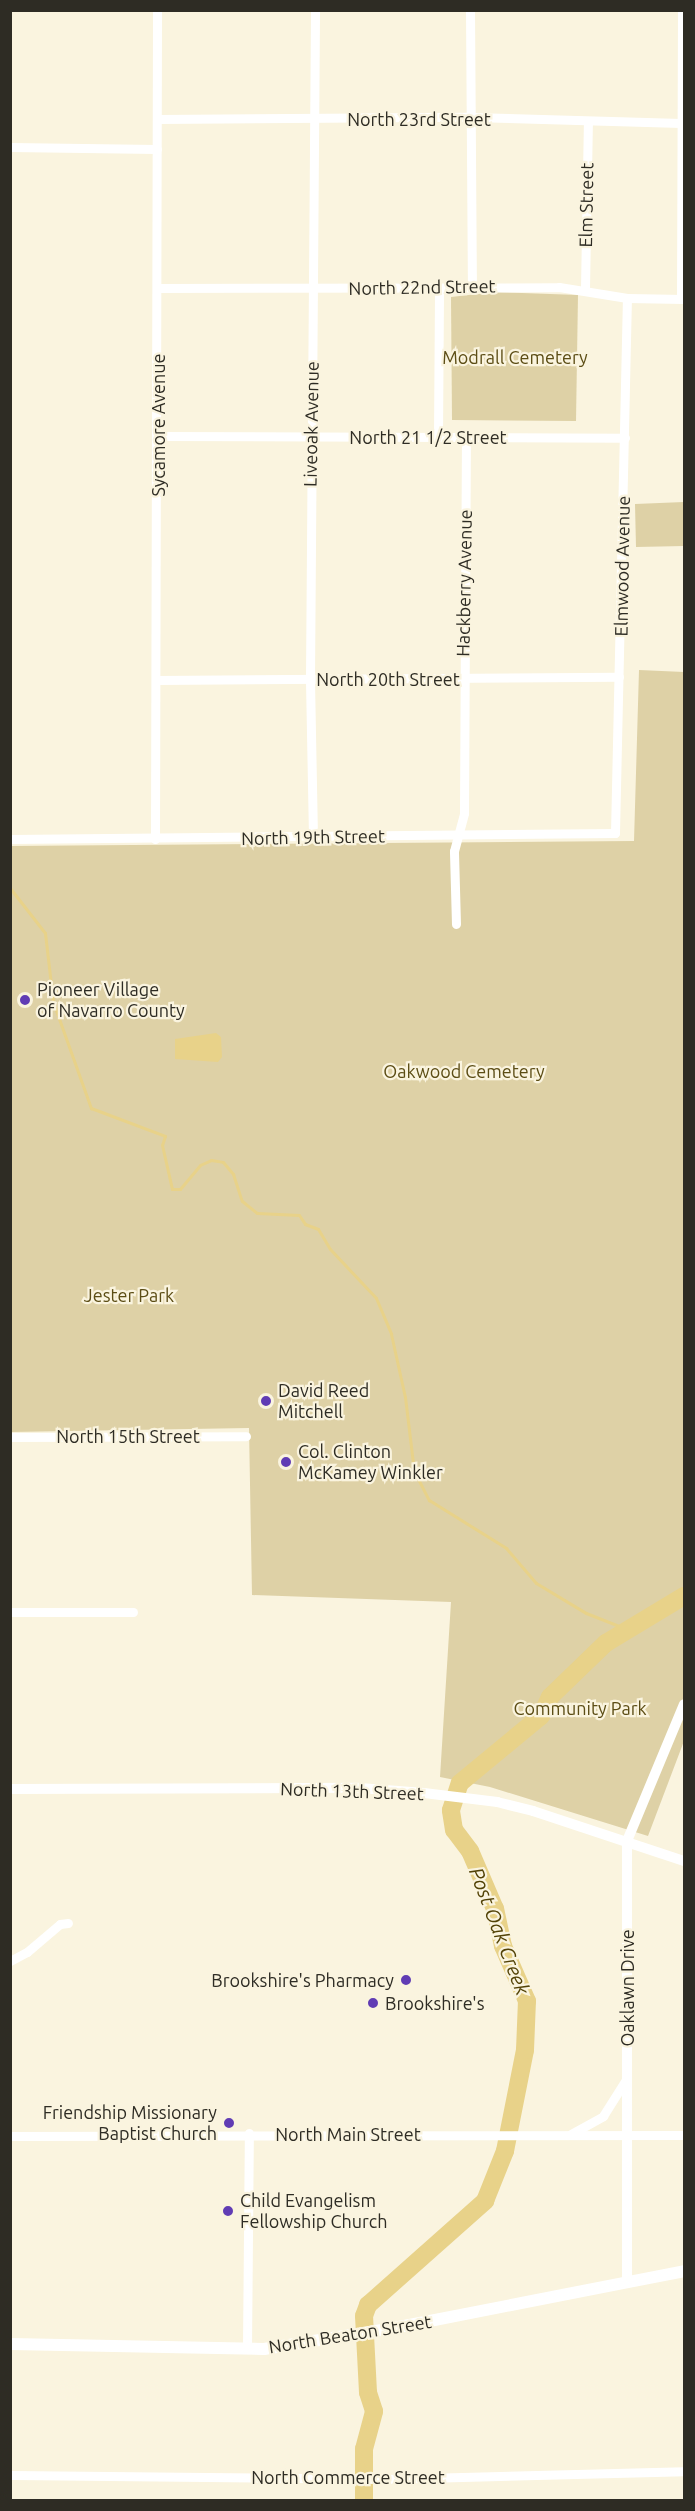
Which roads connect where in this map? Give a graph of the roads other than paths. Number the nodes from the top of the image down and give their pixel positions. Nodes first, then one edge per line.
1 (157, 10) edge
2 (315, 10) edge
3 (470, 10) edge
4 (682, 10) edge
5 (470, 117) junction
6 (157, 119) junction
7 (316, 120) junction
8 (588, 121) junction
9 (681, 123) junction
10 (10, 147) edge
11 (157, 149) junction
12 (158, 288) junction
13 (313, 288) junction
14 (439, 288) junction
15 (472, 288) junction
16 (585, 289) junction
17 (627, 298) junction
18 (683, 299) edge
19 (158, 436) junction
20 (311, 436) junction
21 (438, 437) junction
22 (466, 437) junction
23 (625, 438) junction
24 (619, 676) junction
25 (463, 678) junction
26 (310, 679) junction
27 (156, 680) junction
28 (615, 833) joint
29 (458, 836) junction
30 (313, 837) junction
31 (10, 839) edge
32 (155, 839) junction
33 (456, 924) dead end
34 (246, 1436) dead end
35 (10, 1437) edge
36 (10, 1612) edge
37 (134, 1612) dead end
38 (684, 1704) edge
39 (10, 1789) edge
40 (627, 1841) junction
41 (684, 1861) edge
42 (68, 1923) dead end
43 (10, 1961) edge
44 (628, 2076) junction
45 (249, 2133) junction
46 (571, 2134) junction
47 (684, 2135) edge
48 (10, 2136) edge
49 (627, 2136) junction
50 (684, 2271) edge
51 (627, 2283) junction
52 (10, 2344) edge
53 (247, 2349) junction
54 (684, 2471) edge
55 (10, 2475) edge

1 - 6 street, Sycamore Avenue
2 - 7 street, Liveoak Avenue
3 - 5 street
4 - 9 street
5 - 7 street, North 23rd Street
5 - 8 street, North 23rd Street
5 - 15 street
6 - 7 street, North 23rd Street
6 - 11 street, Sycamore Avenue
7 - 13 street, Liveoak Avenue
8 - 9 street, North 23rd Street
8 - 16 street, Elm Street
9 - 18 street
10 - 11 street
11 - 12 street, Sycamore Avenue
12 - 13 street, North 22nd Street
12 - 19 street, Sycamore Avenue
13 - 14 street, North 22nd Street
13 - 20 street, Liveoak Avenue
14 - 15 street, North 22nd Street
14 - 21 street
15 - 16 street, North 22nd Street
16 - 17 street, North 22nd Street
17 - 18 street, North 22nd Street
17 - 23 street, Elmwood Avenue
19 - 20 street, North 21 1/2 Street
19 - 27 street, Sycamore Avenue
20 - 21 street, North 21 1/2 Street
20 - 26 street, Liveoak Avenue
21 - 22 street, North 21 1/2 Street
22 - 23 street, North 21 1/2 Street
22 - 25 street, Hackberry Avenue
23 - 24 street, Elmwood Avenue
24 - 25 street, North 20th Street
24 - 28 street, Elmwood Avenue
25 - 26 street, North 20th Street
25 - 29 street, Hackberry Avenue
26 - 27 street, North 20th Street
26 - 30 street, Liveoak Avenue
27 - 32 street, Sycamore Avenue
28 - 29 street, North 19th Street
29 - 30 street, North 19th Street
29 - 33 street
30 - 32 street, North 19th Street
31 - 32 street, North 19th Street
34 - 35 street, North 15th Street
36 - 37 street
38 - 40 street, Oaklawn Drive
39 - 40 street, North 13th Street
40 - 41 street, North 13th Street
40 - 44 street, Oaklawn Drive
42 - 43 street
44 - 46 street
44 - 49 street, Oaklawn Drive
45 - 46 street, North Main Street
45 - 48 street, North Main Street
45 - 53 street
46 - 49 street, North Main Street
47 - 49 street, North Main Street
49 - 51 street, Oaklawn Drive
50 - 51 main road, North Beaton Street
51 - 53 main road, North Beaton Street
52 - 53 main road, North Beaton Street
54 - 55 street, North Commerce Street

